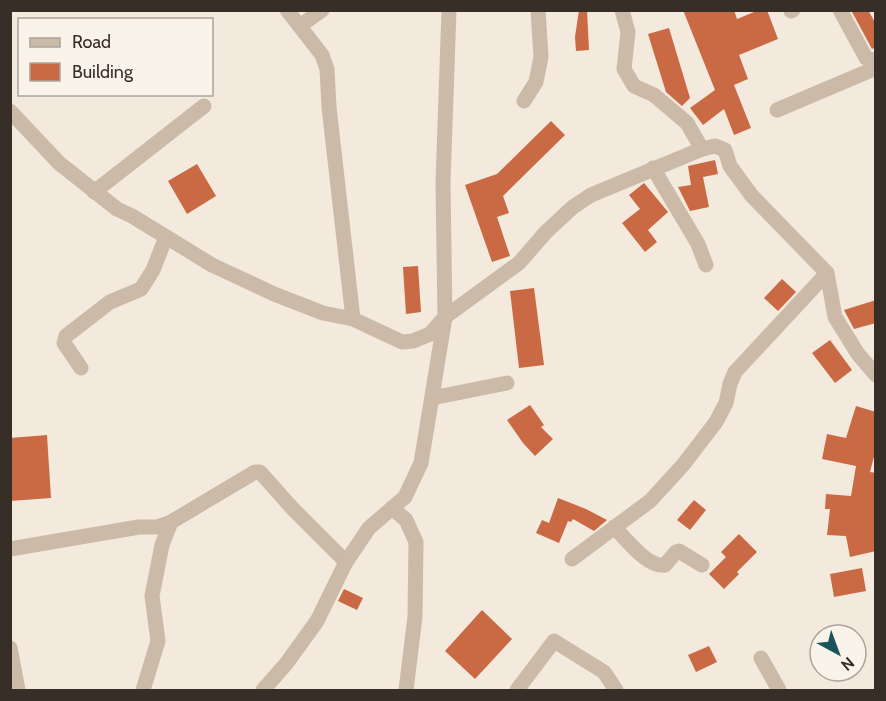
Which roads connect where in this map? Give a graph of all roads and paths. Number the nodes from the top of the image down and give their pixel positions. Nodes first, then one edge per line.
1 (287, 10) edge
2 (322, 10) edge
3 (449, 10) edge
4 (538, 10) edge
5 (622, 10) edge
6 (840, 10) edge
7 (300, 26) junction
8 (876, 61) edge
9 (876, 68) edge
10 (524, 101) dead end
11 (204, 106) dead end
12 (10, 111) edge
13 (777, 111) dead end
14 (702, 149) junction
15 (652, 168) junction
16 (94, 192) junction
17 (166, 237) junction
18 (706, 265) dead end
19 (827, 273) junction
20 (445, 317) junction
21 (353, 319) junction
22 (81, 368) dead end
23 (876, 375) edge
24 (507, 383) dead end
25 (432, 398) junction
26 (392, 508) junction
27 (171, 522) junction
28 (614, 527) junction
29 (10, 549) edge
30 (572, 559) dead end
31 (346, 562) junction
32 (702, 565) dead end
33 (10, 648) edge
34 (761, 658) dead end
35 (18, 690) edge
36 (143, 690) edge
37 (263, 690) edge
38 (406, 690) edge
39 (517, 690) edge
40 (616, 690) edge
41 (779, 690) edge

1 - 7 street
2 - 7 street
3 - 20 street
4 - 10 street
5 - 14 street
6 - 8 street
7 - 21 street
9 - 13 street
11 - 16 street
12 - 16 street
14 - 15 street
14 - 19 street
15 - 18 street
15 - 20 street
16 - 17 street
17 - 21 street
17 - 22 street
19 - 23 street
19 - 28 street
20 - 21 street
20 - 25 street
24 - 25 street
25 - 26 street
26 - 31 street
26 - 38 street
27 - 29 street
27 - 31 street
27 - 36 street
28 - 30 street
28 - 32 street
31 - 37 street
33 - 35 street
34 - 41 street
39 - 40 street

